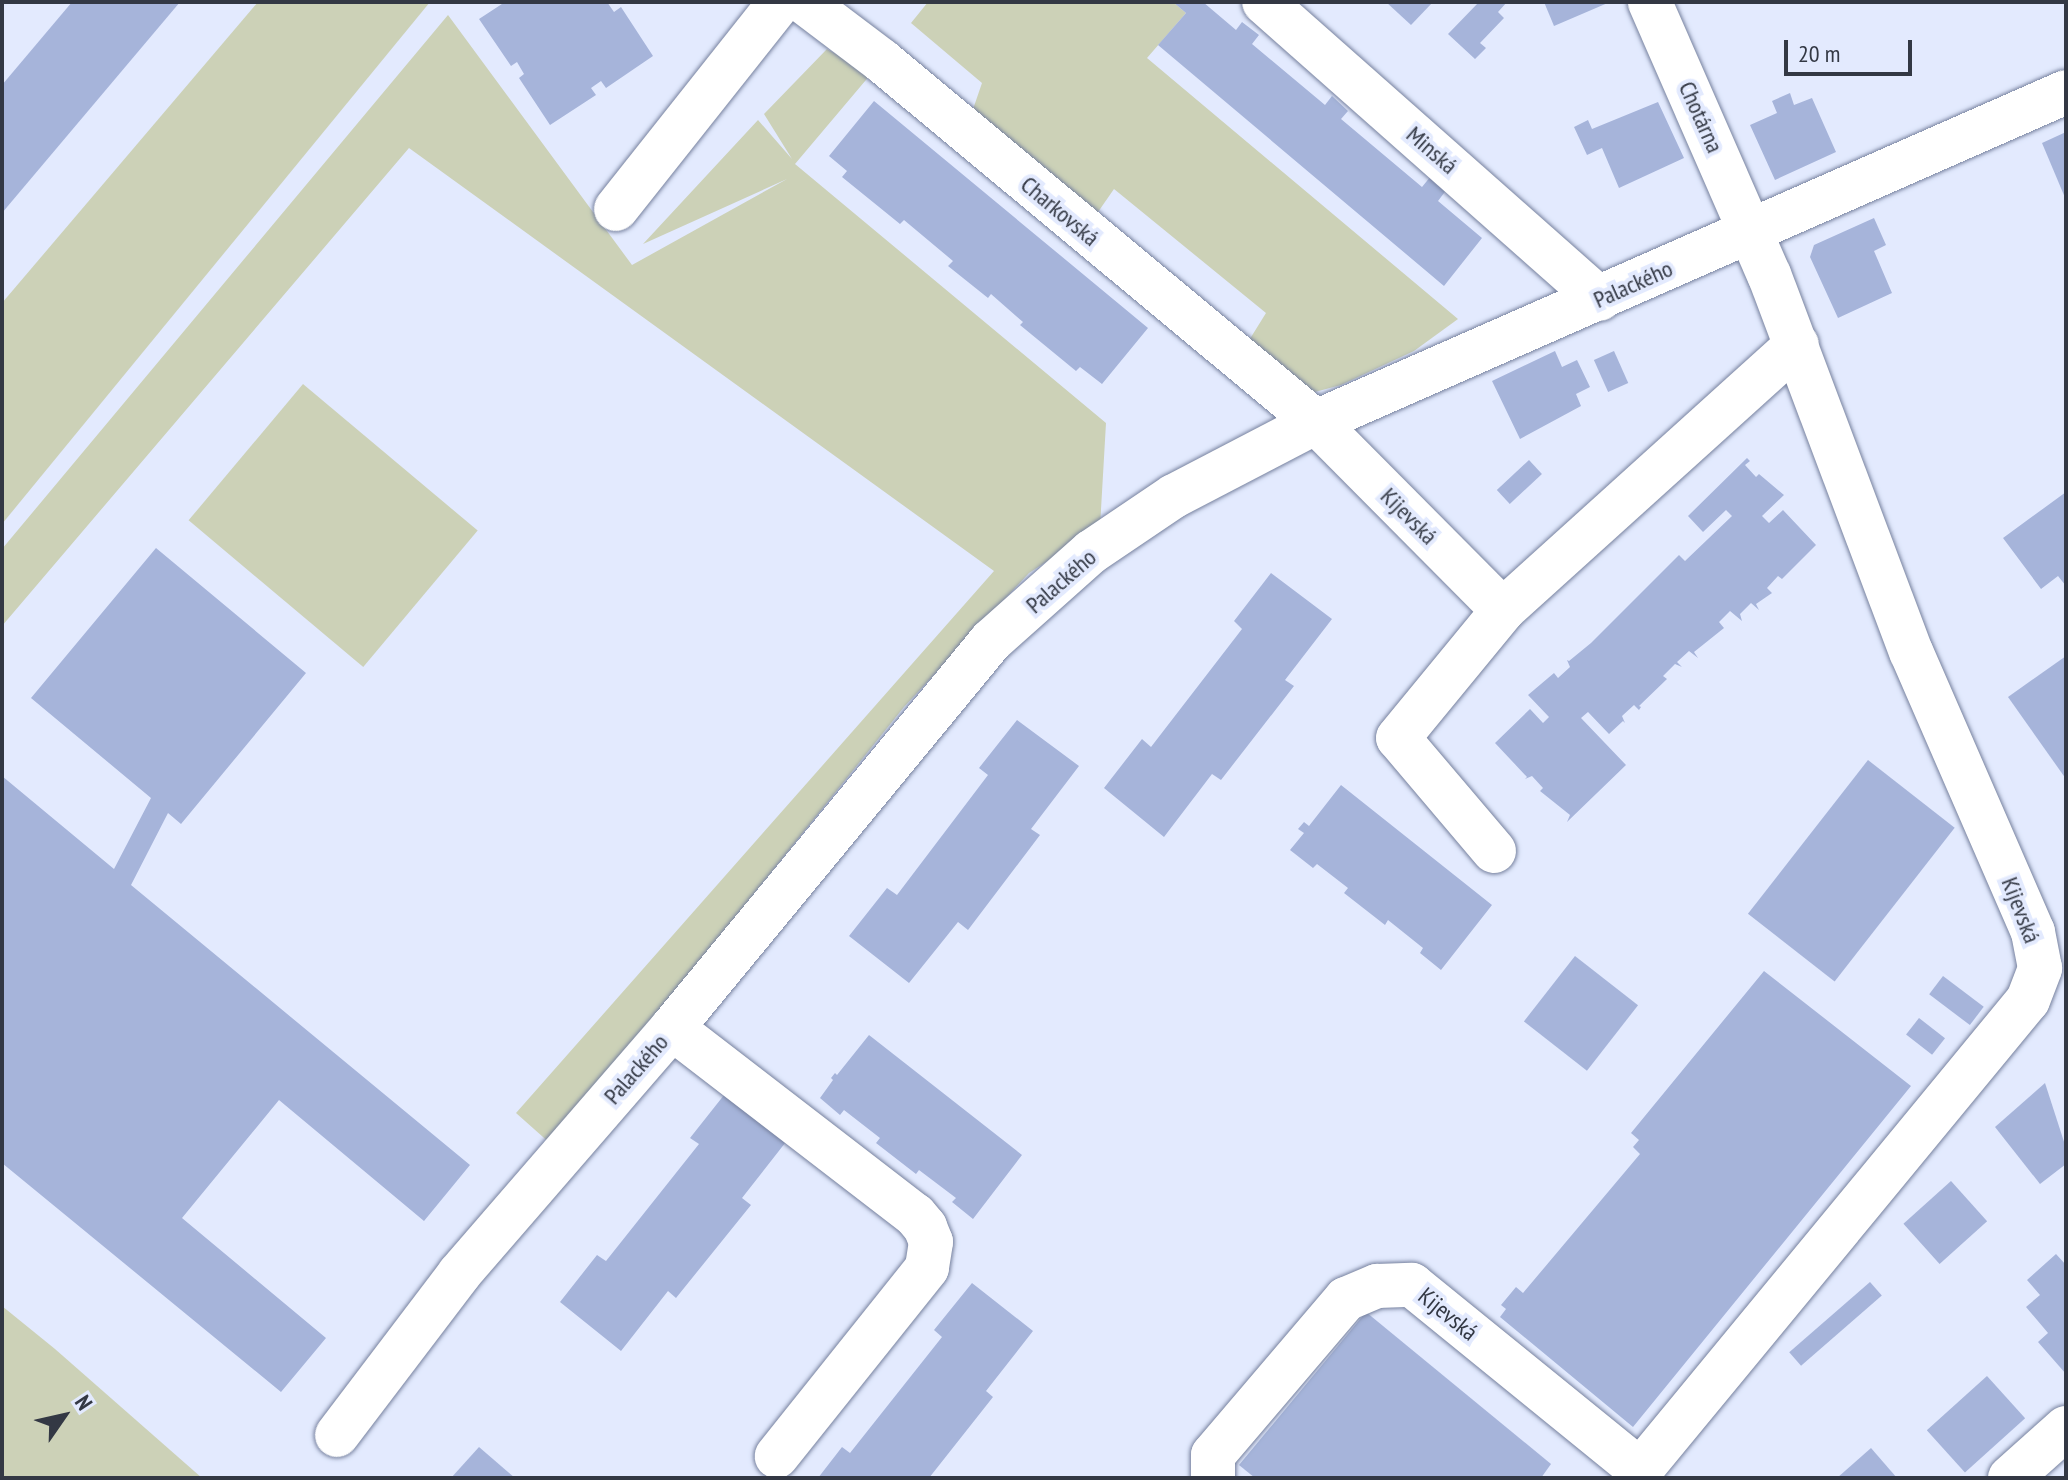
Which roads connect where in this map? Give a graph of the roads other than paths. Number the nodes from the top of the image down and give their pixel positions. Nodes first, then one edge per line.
1 (780, 2) edge
2 (804, 2) edge
3 (1264, 2) edge
4 (1650, 2) edge
5 (2066, 92) edge
6 (616, 209) dead end
7 (1751, 231) junction
8 (1600, 299) junction
9 (1797, 344) junction
10 (1316, 422) junction
11 (1503, 610) junction
12 (1494, 851) dead end
13 (672, 1028) junction
14 (2066, 1428) edge
15 (337, 1435) dead end
16 (777, 1456) dead end
17 (1637, 1474) edge
18 (1213, 1478) edge
19 (2010, 1478) edge

1 - 6 street
2 - 10 street, Charkovská
3 - 8 street, Minská
4 - 7 street, Chotárna
5 - 7 street, Palackého
7 - 8 street, Palackého
7 - 9 street, Kijevská
8 - 10 street, Palackého
9 - 11 street
9 - 17 street, Kijevská
10 - 11 street, Kijevská
10 - 13 street, Palackého
11 - 12 street
13 - 15 street, Palackého
13 - 16 street
14 - 19 street
17 - 18 street, Kijevská

